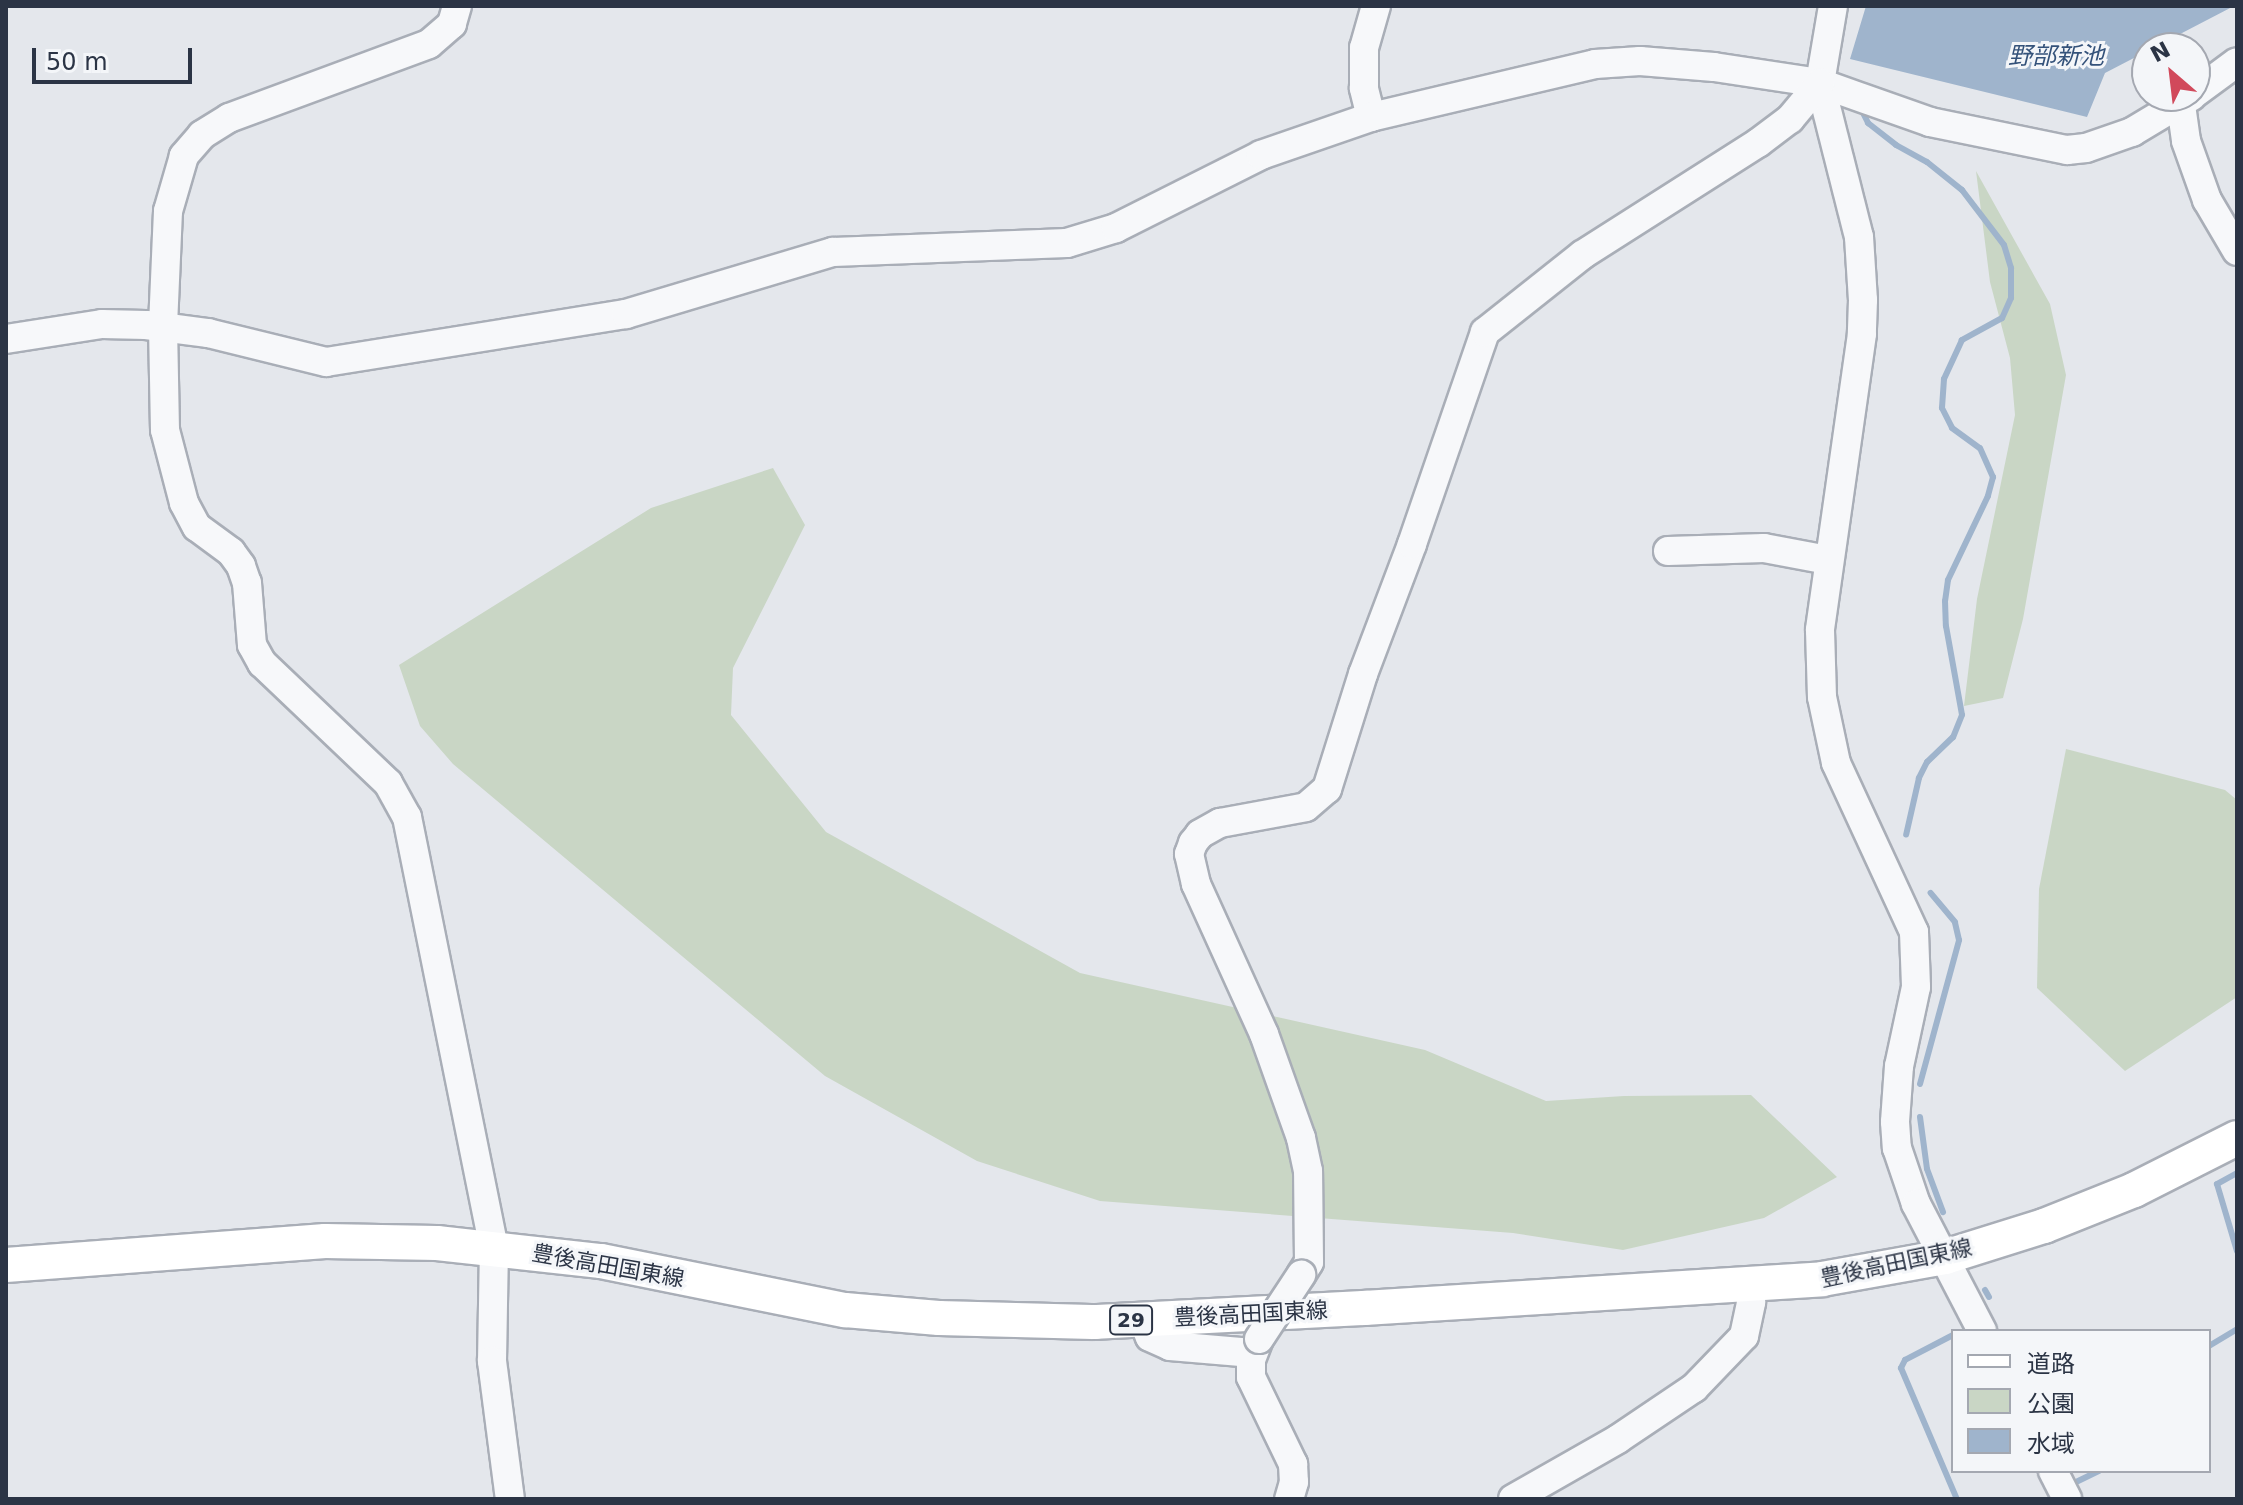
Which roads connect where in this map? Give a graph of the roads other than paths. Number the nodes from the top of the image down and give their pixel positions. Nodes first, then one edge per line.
1 (457, 6) edge
2 (1376, 6) edge
3 (1833, 6) edge
4 (2237, 62) edge
5 (2211, 82) edge
6 (1820, 83) junction
7 (2166, 112) edge
8 (2188, 112) edge
9 (1371, 117) junction
10 (2237, 251) edge
11 (163, 326) junction
12 (6, 339) edge
13 (1668, 551) dead end
14 (1828, 560) junction
15 (2237, 1138) edge
16 (494, 1247) junction
17 (1945, 1257) junction
18 (6, 1265) edge
19 (1749, 1286) junction
20 (1143, 1320) junction
21 (1981, 1329) edge
22 (1256, 1346) junction
23 (2054, 1473) edge
24 (510, 1499) edge
25 (1289, 1499) edge
26 (1513, 1499) edge
27 (2067, 1499) edge

1 - 11 street
2 - 9 street
3 - 6 street
4 - 5 street
6 - 7 street
6 - 9 street
6 - 14 street
6 - 22 street, bridge
8 - 10 street
9 - 11 street
11 - 12 street
11 - 16 street
13 - 14 street
14 - 17 street
15 - 17 main road, 豊後高田国東線 / 29
16 - 18 main road, 豊後高田国東線 / 29
16 - 20 main road, 豊後高田国東線 / 29
16 - 24 street
17 - 19 main road, 豊後高田国東線 / 29
17 - 21 street
19 - 20 main road, 豊後高田国東線 / 29
19 - 26 street
20 - 22 street
22 - 25 street
23 - 27 street

